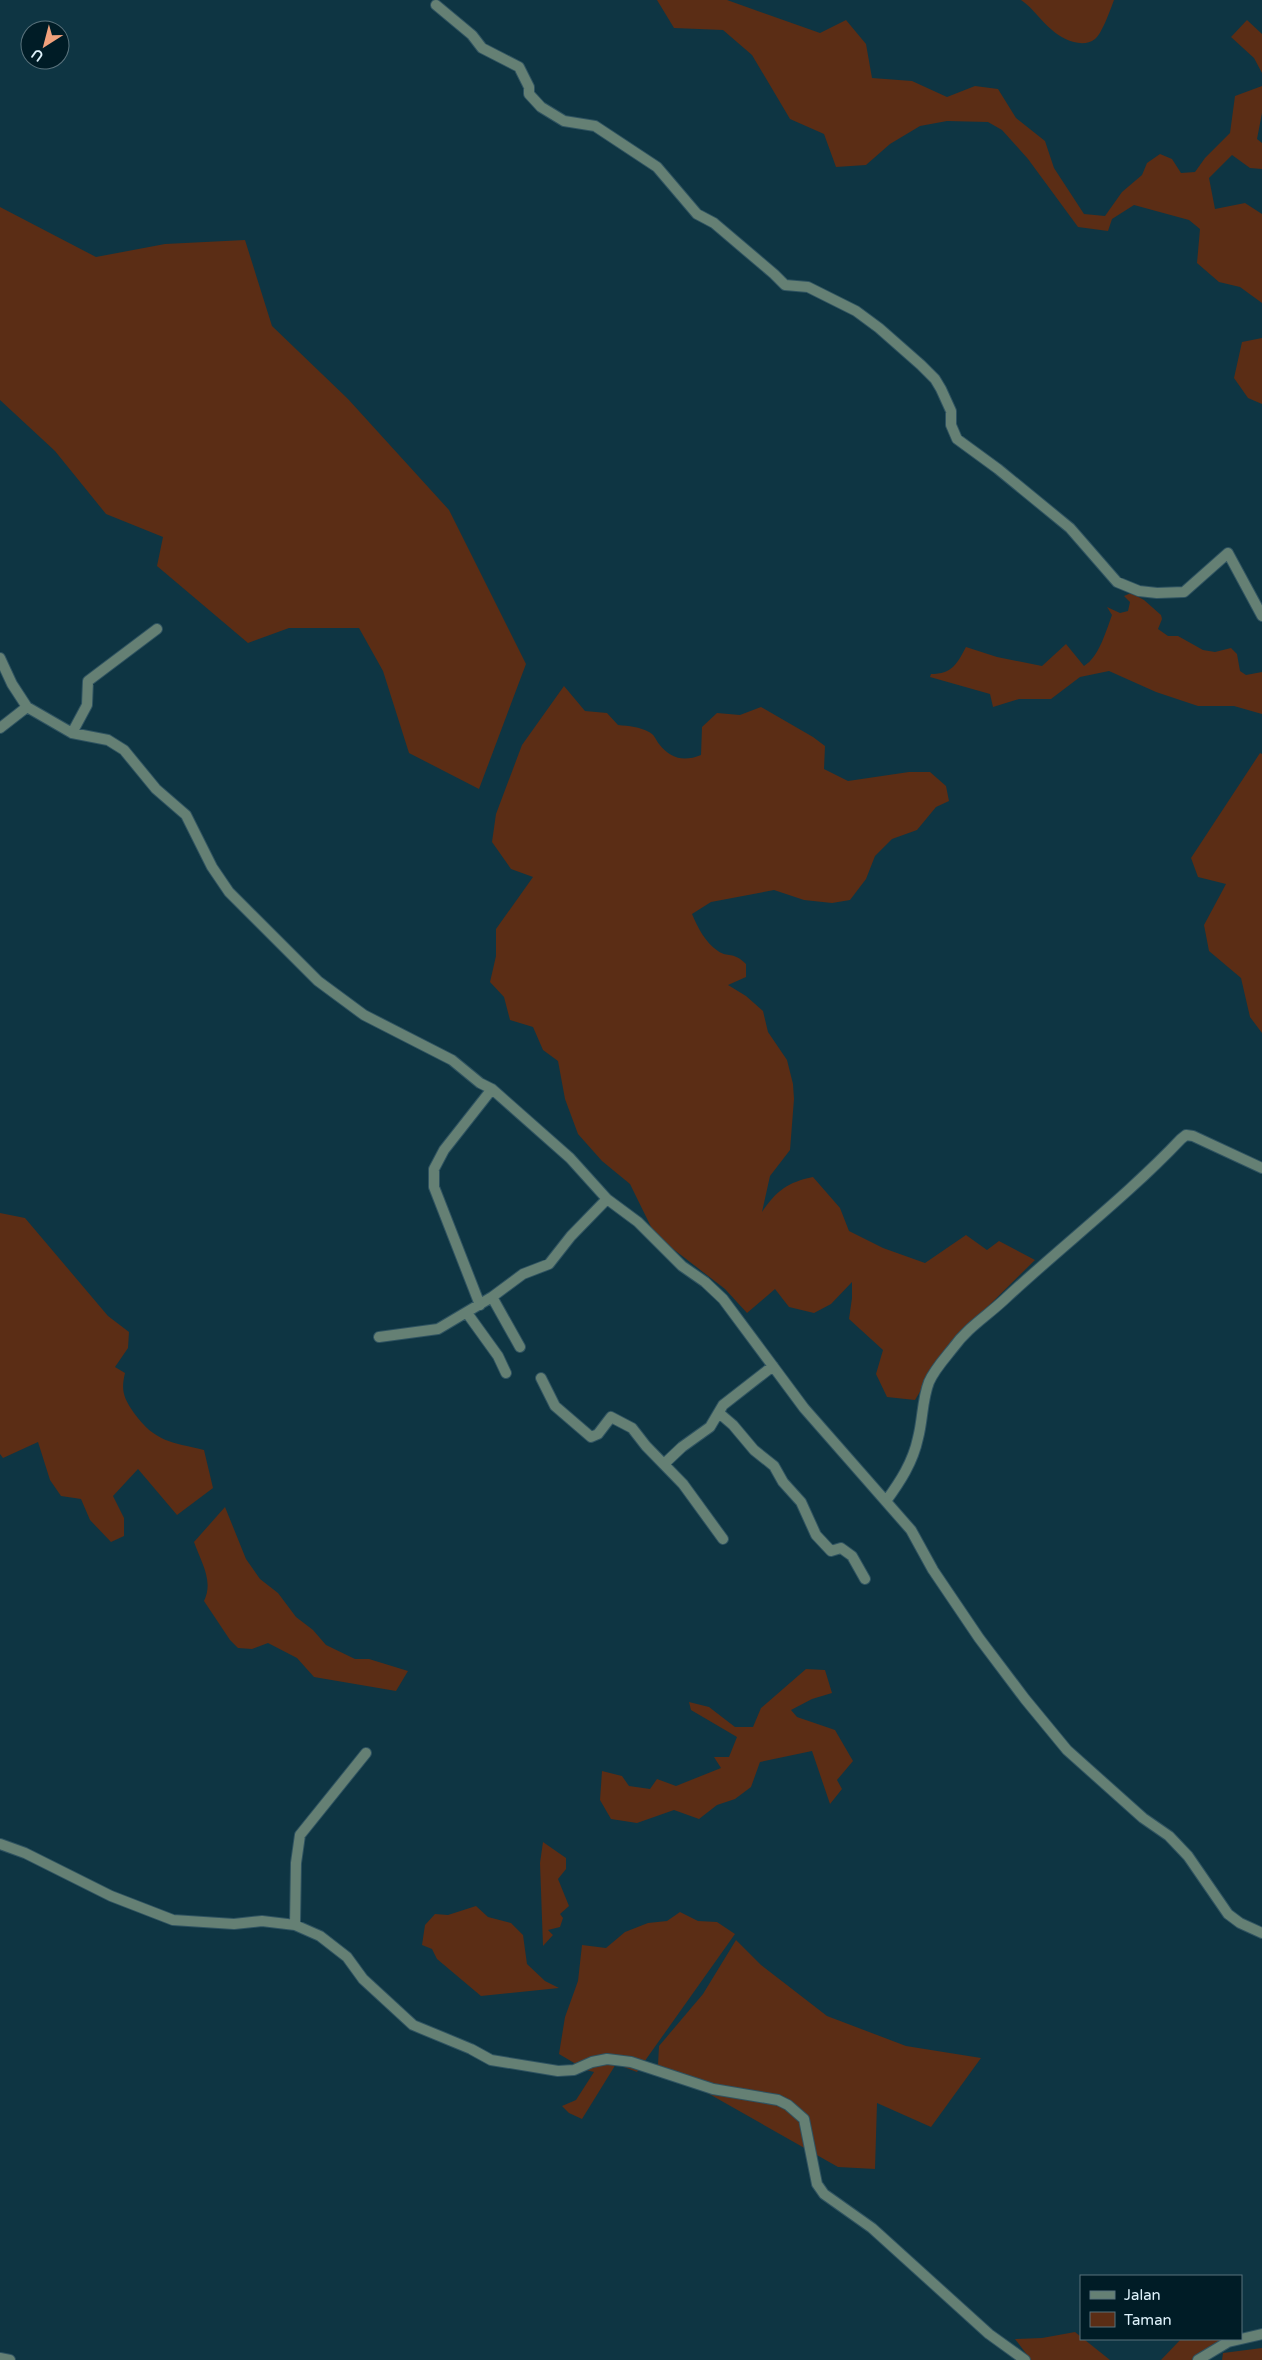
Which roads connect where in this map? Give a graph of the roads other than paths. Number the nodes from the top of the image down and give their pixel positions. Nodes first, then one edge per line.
1 (436, 5) dead end
2 (1262, 616) edge
3 (157, 629) dead end
4 (0, 658) edge
5 (27, 707) junction
6 (0, 728) edge
7 (72, 734) junction
8 (492, 1088) junction
9 (1262, 1168) edge
10 (607, 1199) junction
11 (492, 1297) junction
12 (480, 1305) junction
13 (467, 1313) junction
14 (379, 1337) dead end
15 (520, 1347) dead end
16 (773, 1366) junction
17 (506, 1373) dead end
18 (541, 1378) dead end
19 (719, 1413) junction
20 (664, 1464) junction
21 (886, 1501) junction
22 (723, 1538) dead end
23 (865, 1578) dead end
24 (366, 1753) dead end
25 (0, 1844) edge
26 (295, 1925) junction
27 (1262, 1934) edge
28 (1262, 2334) edge
29 (1242, 2339) edge
30 (1236, 2340) edge
31 (0, 2358) edge
32 (10, 2360) edge
33 (1025, 2360) edge
34 (1198, 2360) edge

1 - 2 street
3 - 7 street
4 - 5 street
5 - 6 street
5 - 7 street
7 - 8 street
8 - 10 street
8 - 12 street
9 - 21 street
10 - 11 street
10 - 16 street
11 - 12 street
11 - 15 street
12 - 13 street
13 - 14 street
13 - 17 street
16 - 19 street
16 - 21 street
18 - 20 street
19 - 20 street
19 - 23 street
20 - 22 street
21 - 27 street
24 - 26 street
25 - 26 street
26 - 33 street
28 - 29 street
30 - 34 street
31 - 32 street

